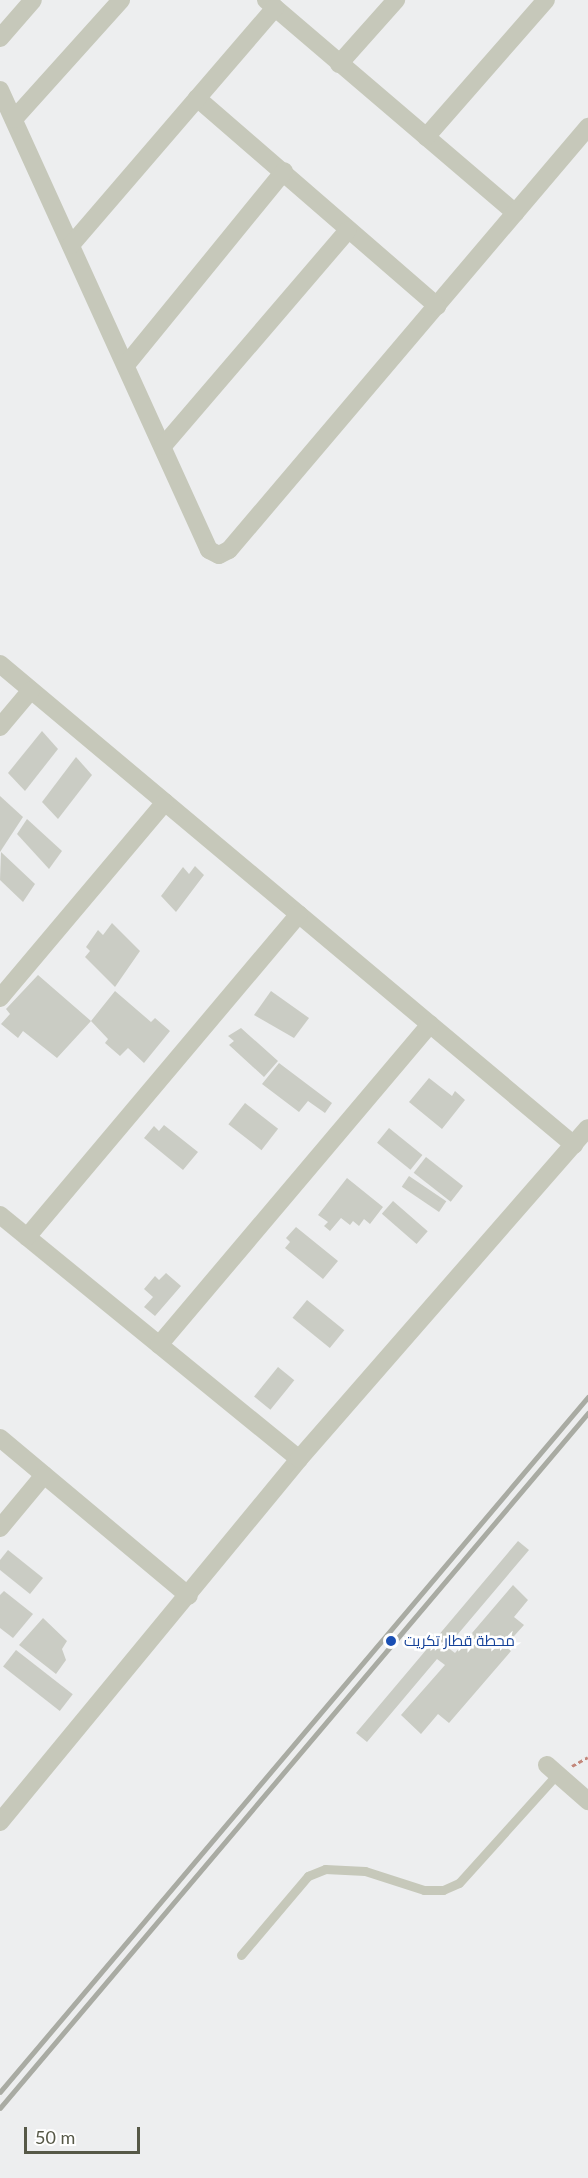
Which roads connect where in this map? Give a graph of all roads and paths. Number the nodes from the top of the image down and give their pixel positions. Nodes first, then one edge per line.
1 (33, 0) edge
2 (121, 0) edge
3 (396, 0) edge
4 (546, 0) edge
5 (270, 4) edge
6 (0, 38) edge
7 (339, 64) junction
8 (0, 90) edge
9 (197, 98) junction
10 (14, 119) junction
11 (588, 127) edge
12 (426, 137) junction
13 (284, 171) junction
14 (515, 213) junction
15 (348, 230) junction
16 (71, 244) junction
17 (437, 306) junction
18 (126, 365) junction
19 (163, 446) junction
20 (0, 664) edge
21 (31, 690) junction
22 (0, 727) edge
23 (165, 802) junction
24 (299, 914) junction
25 (0, 998) edge
26 (430, 1024) junction
27 (588, 1128) edge
28 (574, 1145) junction
29 (0, 1215) edge
30 (27, 1237) junction
31 (159, 1345) junction
32 (0, 1438) edge
33 (299, 1459) junction
34 (44, 1475) junction
35 (0, 1528) edge
36 (189, 1596) junction
37 (552, 1770) joint
38 (588, 1800) edge
39 (0, 1822) edge
40 (241, 1955) dead end

1 - 6 street
2 - 10 street
3 - 7 street
4 - 12 street
5 - 7 street
5 - 9 street
7 - 12 street
8 - 10 street
9 - 13 street
9 - 16 street
10 - 16 street
11 - 14 street
12 - 14 street
13 - 15 street
13 - 18 street
14 - 17 street
15 - 17 street
15 - 19 street
16 - 18 street
17 - 19 street
18 - 19 street
20 - 21 street
21 - 22 street
21 - 23 street
23 - 24 street
23 - 25 street
24 - 26 street
24 - 30 street
26 - 28 street
26 - 31 street
27 - 28 street
28 - 33 street
29 - 30 street
30 - 31 street
31 - 33 street
32 - 34 street
33 - 36 street
34 - 35 street
34 - 36 street
36 - 39 street
37 - 38 street
37 - 40 lane

